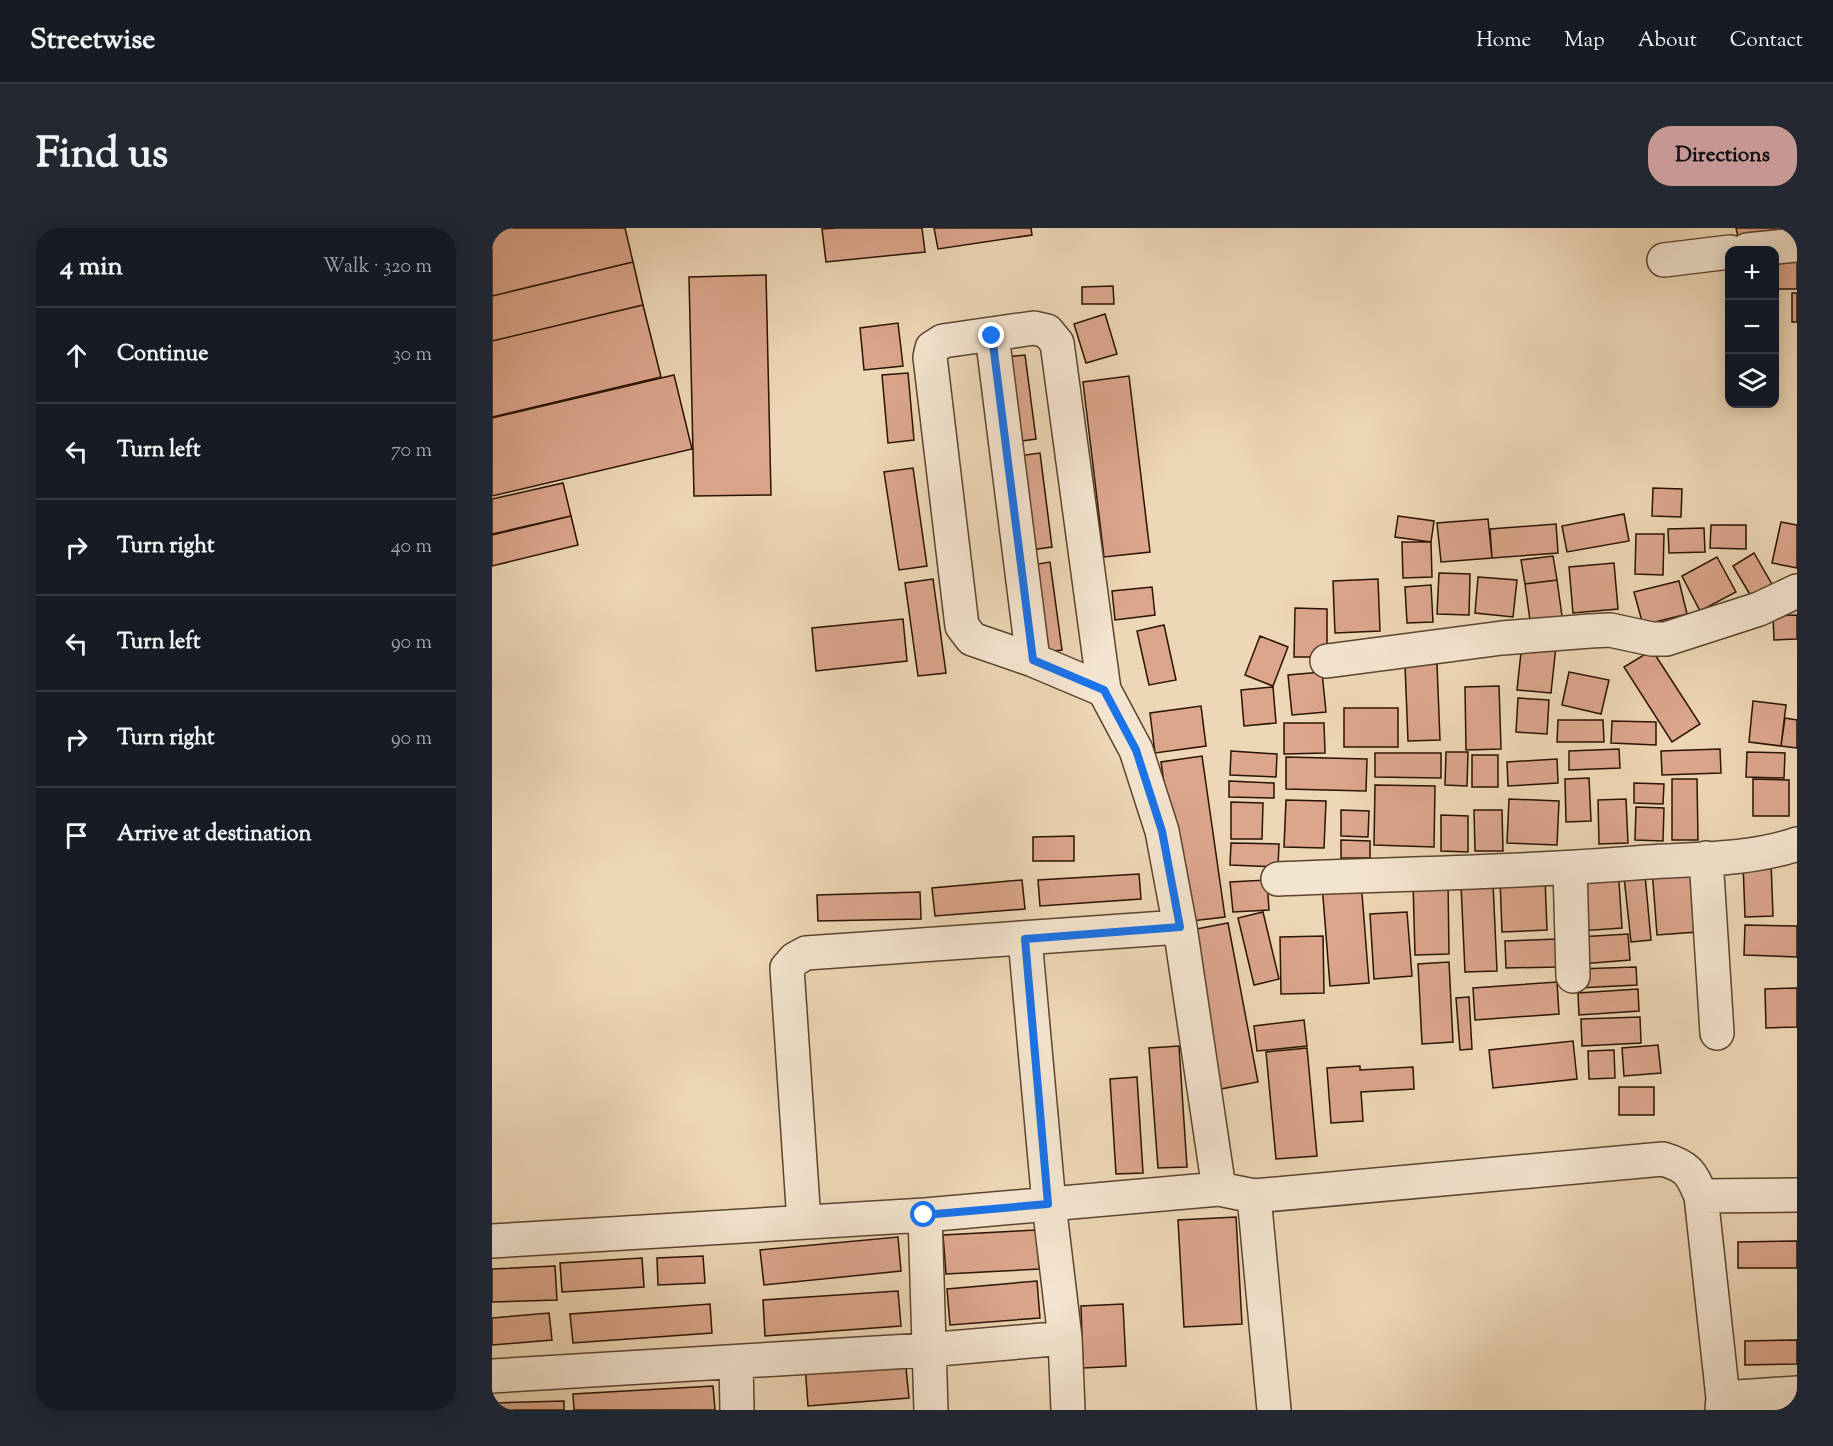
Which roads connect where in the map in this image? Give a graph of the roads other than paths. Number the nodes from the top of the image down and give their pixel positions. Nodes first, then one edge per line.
1 (1797, 245) edge
2 (1779, 247) edge
3 (1725, 253) edge
4 (1664, 260) dead end
5 (992, 336) junction
6 (1797, 591) edge
7 (1033, 660) junction
8 (1327, 661) dead end
9 (1104, 690) junction
10 (1797, 844) edge
11 (1706, 858) junction
12 (1570, 868) junction
13 (1278, 879) dead end
14 (1180, 927) junction
15 (1025, 939) junction
16 (1573, 976) dead end
17 (1717, 1033) dead end
18 (1218, 1189) junction
19 (1797, 1195) edge
20 (1254, 1196) junction
21 (1701, 1196) junction
22 (1048, 1204) junction
23 (924, 1215) junction
24 (804, 1222) junction
25 (492, 1241) edge
26 (1065, 1338) junction
27 (927, 1350) junction
28 (736, 1362) junction
29 (492, 1376) edge
30 (1797, 1394) edge
31 (1722, 1404) edge
32 (738, 1410) edge
33 (931, 1410) edge
34 (1068, 1410) edge
35 (1274, 1410) edge

1 - 2 street
3 - 4 street
5 - 7 street
5 - 7 street
5 - 9 street
6 - 8 street
7 - 9 street
9 - 14 street
10 - 11 street
11 - 12 street
11 - 17 street
12 - 13 street
12 - 16 street
14 - 15 street
14 - 18 street
15 - 22 street
15 - 24 street
18 - 20 street
18 - 22 street
19 - 21 street
20 - 21 street
20 - 35 street
21 - 31 street
22 - 23 street
22 - 26 street
23 - 24 street
23 - 27 street
24 - 25 street
26 - 27 street
26 - 34 street
27 - 28 street
27 - 33 street
28 - 29 street
28 - 32 street
30 - 31 street

